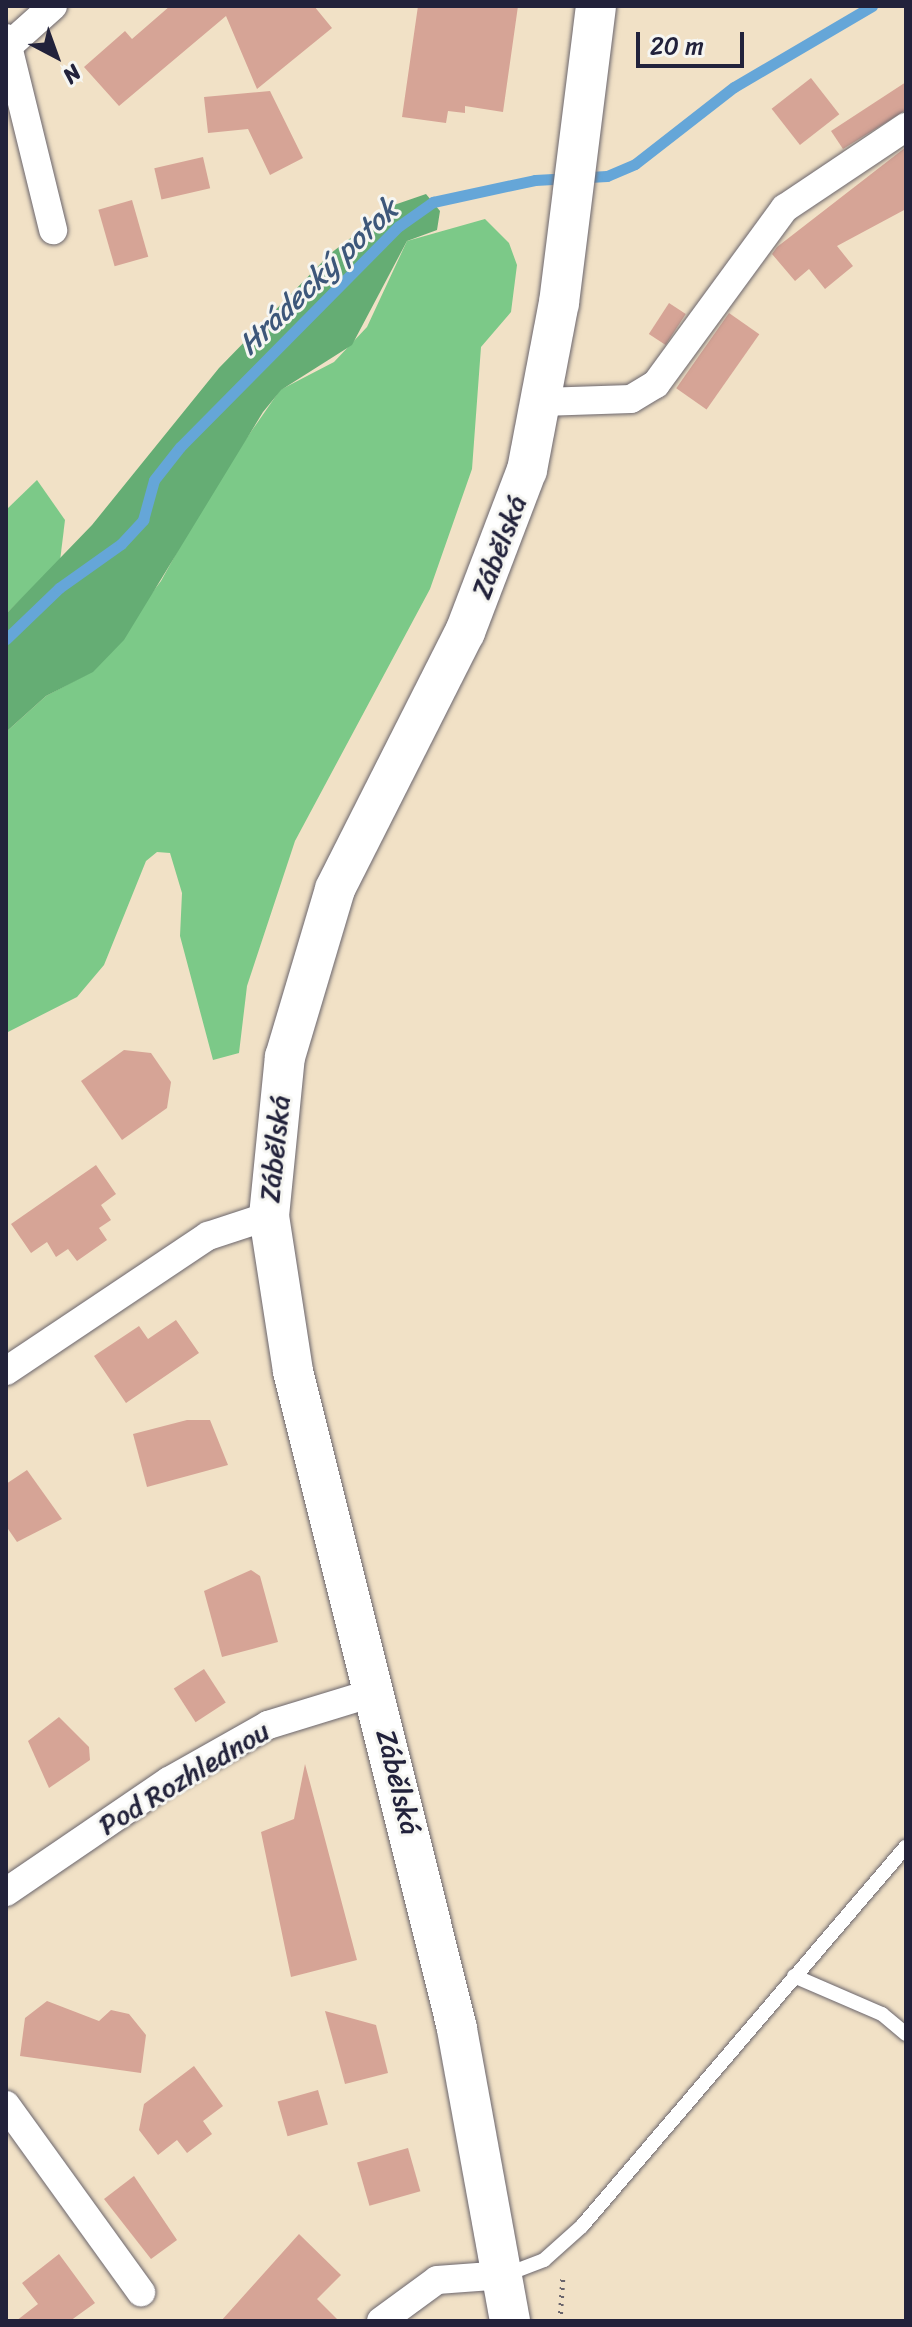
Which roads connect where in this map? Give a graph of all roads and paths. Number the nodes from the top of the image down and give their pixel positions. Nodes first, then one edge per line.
1 (53, 6) edge
2 (596, 6) edge
3 (7, 44) edge
4 (906, 127) edge
5 (53, 230) dead end
6 (542, 402) junction
7 (269, 1216) junction
8 (6, 1371) edge
9 (376, 1692) junction
10 (906, 1847) edge
11 (6, 1892) edge
12 (794, 1976) junction
13 (906, 2034) edge
14 (6, 2105) edge
15 (505, 2275) junction
16 (141, 2292) dead end
17 (381, 2321) edge
18 (510, 2321) edge

1 - 3 street
2 - 6 main road, Zábělská
3 - 5 street
4 - 6 street
6 - 7 main road, Zábělská
7 - 8 street
7 - 9 main road, Zábělská
9 - 11 street, Pod Rozhlednou
9 - 15 main road, Zábělská
10 - 12 lane
12 - 13 lane
12 - 15 lane
14 - 16 street
15 - 17 street
15 - 18 main road, Zábělská

